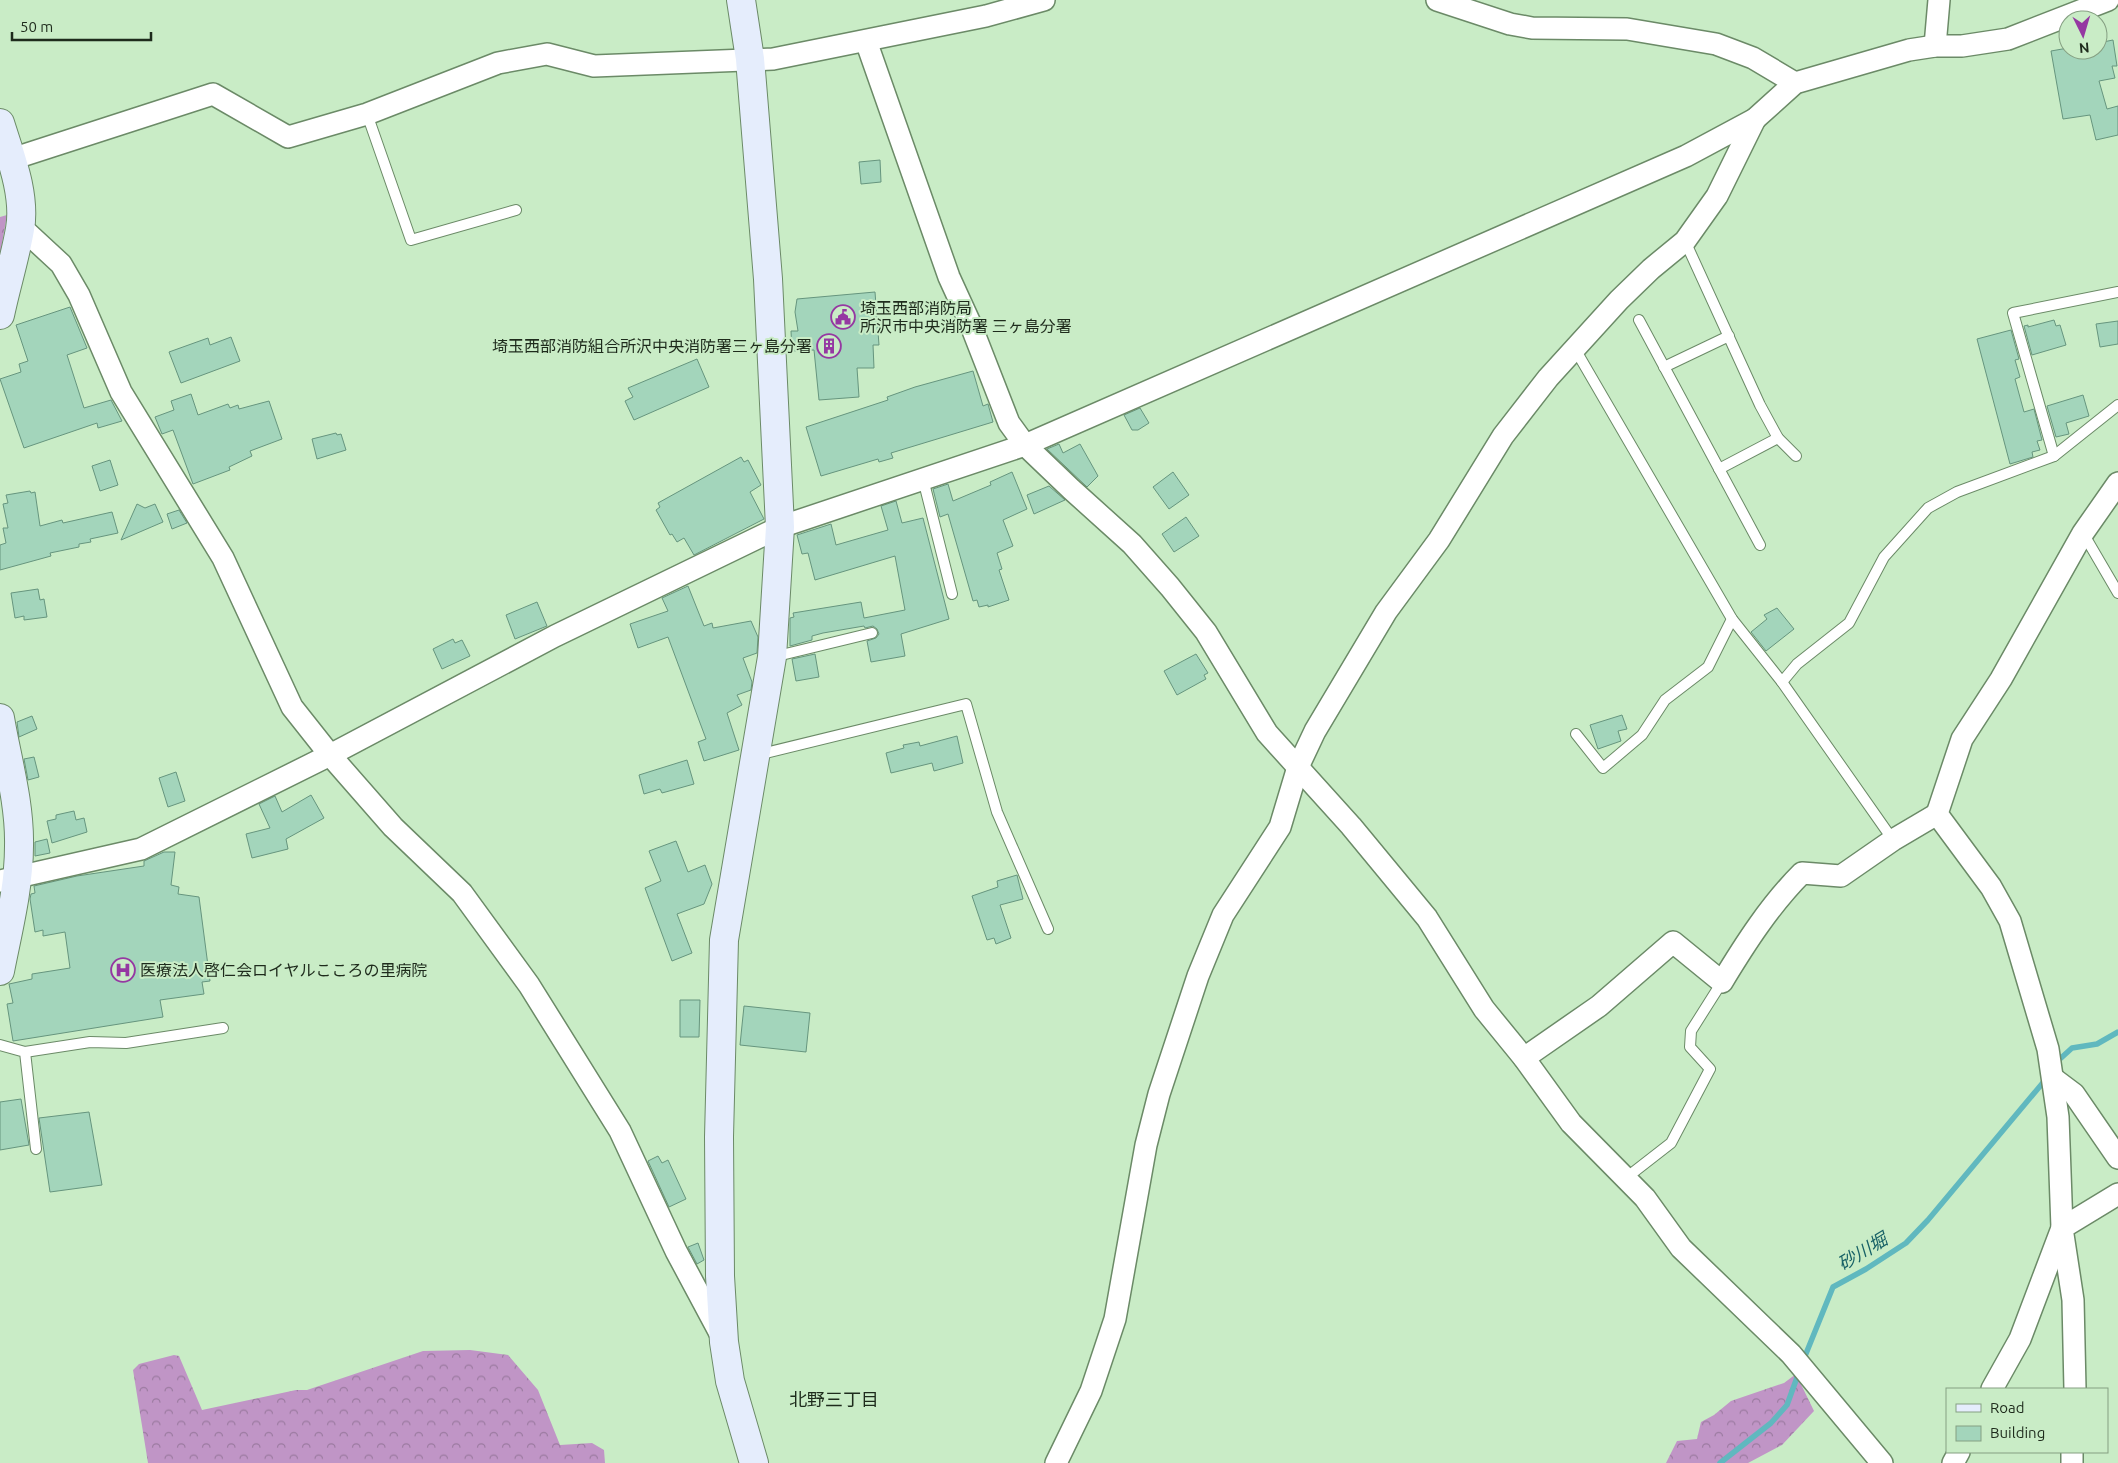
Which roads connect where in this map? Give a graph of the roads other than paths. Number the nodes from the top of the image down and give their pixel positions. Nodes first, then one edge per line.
1 (741, 0) edge
2 (1044, 0) edge
3 (1437, 0) edge
4 (1939, 0) edge
5 (2108, 0) edge
6 (866, 41) junction
7 (1935, 46) junction
8 (750, 59) junction
9 (1795, 83) junction
10 (367, 114) junction
11 (1754, 119) junction
12 (0, 123) edge
13 (12, 159) junction
14 (516, 210) dead end
15 (21, 227) junction
16 (1685, 241) junction
17 (2118, 292) edge
18 (0, 315) edge
19 (1639, 320) dead end
20 (1729, 336) junction
21 (1575, 348) junction
22 (1664, 367) junction
23 (2118, 405) edge
24 (1778, 438) junction
25 (1025, 444) junction
26 (1796, 456) dead end
27 (2054, 456) junction
28 (1719, 469) junction
29 (923, 479) junction
30 (2118, 483) edge
31 (780, 527) junction
32 (2083, 533) junction
33 (1760, 545) dead end
34 (2118, 593) edge
35 (952, 594) dead end
36 (1732, 620) junction
37 (872, 632) dead end
38 (772, 657) junction
39 (1782, 682) junction
40 (0, 718) edge
41 (1576, 734) dead end
42 (330, 755) junction
43 (756, 755) junction
44 (1298, 767) junction
45 (1937, 814) junction
46 (1893, 840) junction
47 (9, 879) edge
48 (1048, 929) dead end
49 (0, 971) edge
50 (1722, 982) junction
51 (223, 1028) dead end
52 (0, 1044) edge
53 (25, 1052) junction
54 (1524, 1058) junction
55 (2054, 1079) junction
56 (36, 1149) dead end
57 (2118, 1158) edge
58 (1626, 1178) junction
59 (2118, 1194) edge
60 (2062, 1228) junction
61 (724, 1342) junction
62 (1993, 1388) edge
63 (2075, 1388) edge
64 (754, 1463) edge
65 (1056, 1463) edge
66 (1882, 1463) edge

1 - 8 street
2 - 6 street
3 - 9 street
4 - 7 street
5 - 7 street
6 - 8 street
6 - 25 street
7 - 9 street
8 - 10 street
8 - 31 street
9 - 11 street
10 - 13 street
10 - 14 lane
11 - 16 street
11 - 25 street
12 - 13 street
13 - 15 street
15 - 18 street
15 - 42 street
16 - 20 lane
16 - 21 street
17 - 27 lane
19 - 22 lane
20 - 22 lane
20 - 24 lane
21 - 36 lane
21 - 44 street
22 - 28 lane
23 - 27 lane
24 - 26 lane
24 - 28 lane
25 - 29 street
25 - 44 street
27 - 39 lane
28 - 33 lane
29 - 31 street
29 - 35 lane
30 - 32 street
31 - 38 street
31 - 42 street
32 - 34 lane
32 - 45 street
36 - 39 lane
36 - 41 lane
37 - 38 lane
38 - 43 street
39 - 46 lane
40 - 47 street
42 - 47 street
42 - 61 street
43 - 48 lane
43 - 61 street
44 - 54 street
44 - 65 street
45 - 46 street
45 - 55 street
46 - 50 street
47 - 49 street
50 - 54 street
50 - 58 lane
51 - 53 lane
52 - 53 lane
53 - 56 lane
54 - 58 street
55 - 57 street
55 - 60 street
58 - 66 street
59 - 60 street
60 - 62 street
60 - 63 street
61 - 64 street

